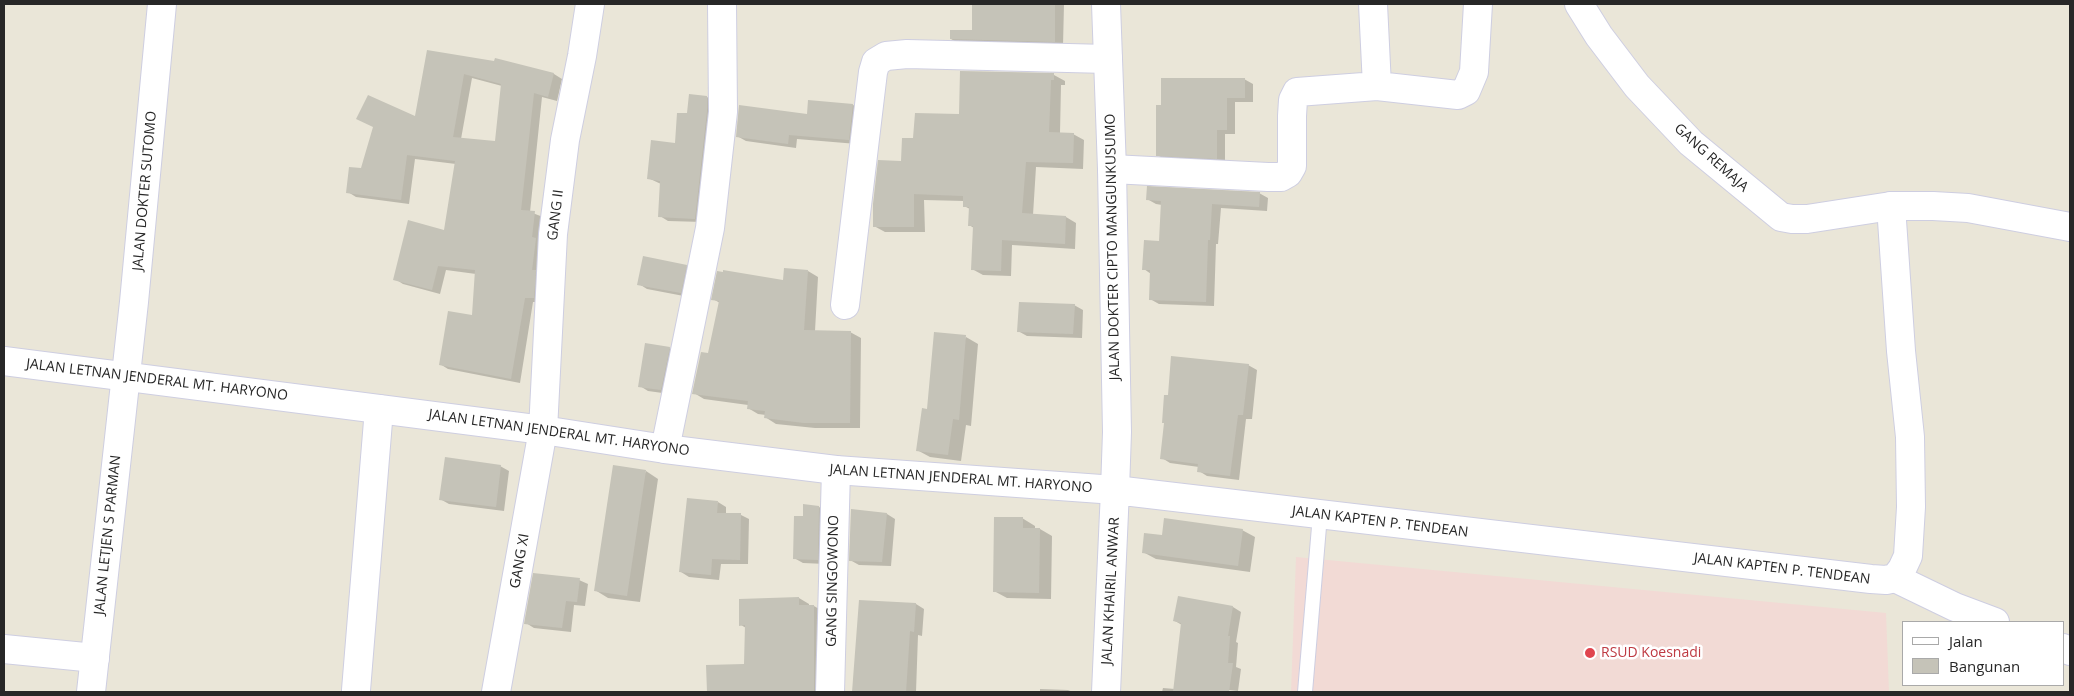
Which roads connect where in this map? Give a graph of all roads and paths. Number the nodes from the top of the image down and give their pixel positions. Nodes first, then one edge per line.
1 (162, 4) edge
2 (590, 4) edge
3 (722, 4) edge
4 (1106, 4) edge
5 (1374, 4) edge
6 (1478, 4) edge
7 (1580, 4) edge
8 (1108, 59) junction
9 (1378, 86) junction
10 (1112, 169) junction
11 (1891, 206) junction
12 (2070, 227) edge
13 (845, 305) dead end
14 (4, 361) edge
15 (126, 377) junction
16 (379, 409) junction
17 (543, 430) junction
18 (665, 449) junction
19 (836, 470) junction
20 (1116, 490) junction
21 (1320, 515) junction
22 (1906, 583) junction
23 (1992, 621) edge
24 (4, 649) edge
25 (95, 658) junction
26 (356, 690) dead end
27 (91, 692) edge
28 (496, 692) edge
29 (830, 692) edge
30 (1106, 692) edge
31 (1305, 692) edge

1 - 15 street, JALAN DOKTER SUTOMO
2 - 17 street, GANG II
3 - 18 street
4 - 8 street, JALAN DOKTER CIPTO MANGUNKUSUMO
5 - 9 street
6 - 9 street
7 - 11 street, GANG REMAJA
8 - 10 street, JALAN DOKTER CIPTO MANGUNKUSUMO
8 - 13 street
9 - 10 street
10 - 20 street, JALAN DOKTER CIPTO MANGUNKUSUMO
11 - 12 street
11 - 22 street
14 - 15 street, JALAN LETNAN JENDERAL MT. HARYONO
15 - 16 street, JALAN LETNAN JENDERAL MT. HARYONO
15 - 25 street, JALAN LETJEN S PARMAN
16 - 17 street, JALAN LETNAN JENDERAL MT. HARYONO
16 - 26 street
17 - 18 street, JALAN LETNAN JENDERAL MT. HARYONO
17 - 28 street, GANG XI
18 - 19 street, JALAN LETNAN JENDERAL MT. HARYONO
19 - 20 street, JALAN LETNAN JENDERAL MT. HARYONO
19 - 29 street, GANG SINGOWONO
20 - 21 street, JALAN KAPTEN P. TENDEAN
20 - 30 street, JALAN KHAIRIL ANWAR
21 - 22 street, JALAN KAPTEN P. TENDEAN
21 - 31 lane
22 - 23 street
24 - 25 street
25 - 27 street, JALAN LETJEN S PARMAN

